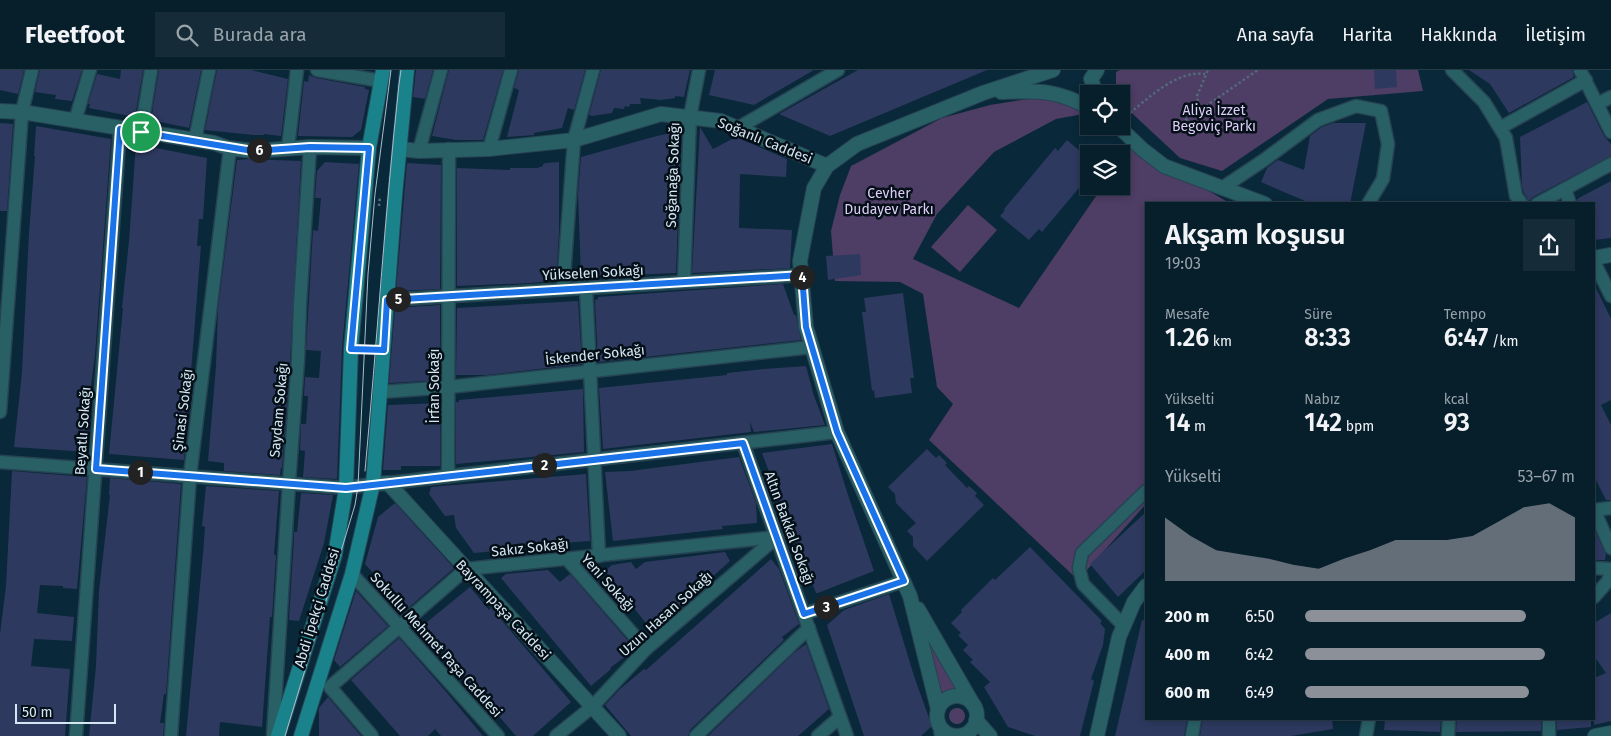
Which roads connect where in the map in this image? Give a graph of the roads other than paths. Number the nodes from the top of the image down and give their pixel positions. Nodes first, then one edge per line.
1 (32, 70) edge
2 (90, 70) edge
3 (151, 70) edge
4 (209, 70) edge
5 (297, 70) edge
6 (317, 70) edge
7 (407, 70) edge
8 (440, 70) edge
9 (511, 70) edge
10 (593, 70) edge
11 (699, 70) edge
12 (838, 70) edge
13 (1053, 70) edge
14 (1097, 70) edge
15 (1452, 70) edge
16 (1033, 73) edge
17 (1583, 75) edge
18 (382, 76) edge
19 (1093, 85) edge
20 (983, 93) junction
21 (1611, 97) edge
22 (1080, 103) edge
23 (1597, 104) junction
24 (0, 111) edge
25 (22, 112) junction
26 (690, 117) junction
27 (75, 121) junction
28 (738, 128) junction
29 (1500, 128) junction
30 (120, 129) junction
31 (141, 132) junction
32 (1611, 132) edge
33 (1127, 135) edge
34 (195, 140) junction
35 (574, 140) junction
36 (310, 147) junction
37 (230, 148) junction
38 (288, 148) junction
39 (369, 148) junction
40 (400, 149) junction
41 (449, 149) junction
42 (489, 149) junction
43 (419, 150) junction
44 (1611, 164) edge
45 (827, 166) junction
46 (1222, 188) junction
47 (1565, 189) junction
48 (1260, 202) edge
49 (1369, 202) edge
50 (1520, 202) edge
51 (1541, 202) edge
52 (1569, 202) edge
53 (1611, 255) edge
54 (1595, 258) edge
55 (1595, 264) edge
56 (802, 275) junction
57 (684, 282) junction
58 (586, 288) junction
59 (564, 289) junction
60 (449, 296) junction
61 (1611, 296) edge
62 (387, 300) junction
63 (812, 347) junction
64 (589, 371) junction
65 (449, 387) junction
66 (382, 392) junction
67 (0, 412) edge
68 (837, 432) junction
69 (743, 443) junction
70 (594, 460) junction
71 (0, 462) edge
72 (96, 469) junction
73 (190, 476) junction
74 (448, 476) junction
75 (289, 483) junction
76 (388, 483) junction
77 (373, 484) junction
78 (346, 488) junction
79 (1145, 491) edge
80 (1611, 508) edge
81 (1595, 510) edge
82 (1595, 512) edge
83 (777, 537) junction
84 (1611, 548) edge
85 (598, 556) junction
86 (567, 559) junction
87 (1595, 568) edge
88 (466, 569) junction
89 (1611, 570) edge
90 (352, 574) junction
91 (904, 581) junction
92 (1145, 587) edge
93 (910, 596) junction
94 (1595, 596) edge
95 (804, 614) junction
96 (1124, 626) junction
97 (399, 628) junction
98 (809, 628) junction
99 (646, 649) junction
100 (592, 707) junction
101 (938, 709) junction
102 (975, 713) junction
103 (840, 717) junction
104 (1195, 720) edge
105 (1369, 720) edge
106 (1449, 720) edge
107 (1550, 720) edge
108 (939, 733) edge
109 (1611, 733) edge
110 (967, 735) edge
111 (76, 736) edge
112 (171, 736) edge
113 (273, 736) edge
114 (278, 736) edge
115 (301, 736) edge
116 (372, 736) edge
117 (498, 736) edge
118 (556, 736) edge
119 (619, 736) edge
120 (696, 736) edge
121 (818, 736) edge
122 (847, 736) edge
123 (990, 736) edge
124 (1097, 736) edge
125 (1192, 736) edge
126 (1366, 736) edge
127 (1448, 736) edge
128 (1549, 736) edge
129 (1595, 736) edge

1 - 25 street
2 - 27 street
3 - 31 street
4 - 34 street
5 - 38 street
6 - 18 street
7 - 40 main road, Abdi İpekçi Caddesi
8 - 43 street
9 - 42 street
10 - 35 street
11 - 26 street, Soğanağa Sokağı
12 - 28 street
13 - 16 street, Soğanlı Caddesi
14 - 19 street
15 - 29 street
16 - 20 street, Soğanlı Caddesi
17 - 23 street
17 - 29 street
18 - 39 main road, Abdi İpekçi Caddesi
20 - 22 street
20 - 45 street, Soğanlı Caddesi
21 - 23 street
23 - 32 street
24 - 25 street
25 - 27 street
25 - 67 street
26 - 28 street, Soğanlı Caddesi
26 - 35 street, Soğanlı Caddesi
26 - 57 street, Soğanağa Sokağı
27 - 30 street
28 - 45 street, Soğanlı Caddesi
29 - 50 street
30 - 31 street
30 - 72 street, Beyatlı Sokağı
31 - 34 street
33 - 46 street
34 - 37 street
35 - 42 street, Soğanlı Caddesi
35 - 59 street
36 - 38 street
36 - 39 street
36 - 75 street, Saydam Sokağı
37 - 38 street
37 - 73 street, Şinasi Sokağı
39 - 78 main road, Abdi İpekçi Caddesi
40 - 43 street, Soğanlı Caddesi
40 - 62 main road, Abdi İpekçi Caddesi
41 - 42 street, Soğanlı Caddesi
41 - 43 street, Soğanlı Caddesi
41 - 60 street, İrfan Sokağı
44 - 47 street
45 - 56 street
46 - 48 street
46 - 49 street
47 - 51 street
47 - 52 street
53 - 54 street
55 - 61 street
56 - 57 street, Yükselen Sokağı
56 - 63 street
57 - 58 street, Yükselen Sokağı
58 - 59 street, Yükselen Sokağı
58 - 64 street
59 - 60 street, Yükselen Sokağı
60 - 62 street, Yükselen Sokağı
60 - 65 street, İrfan Sokağı
62 - 66 main road, Abdi İpekçi Caddesi
63 - 64 street, İskender Sokağı
63 - 68 street
64 - 65 street, İskender Sokağı
64 - 70 street
65 - 66 street, İskender Sokağı
65 - 74 street, İrfan Sokağı
66 - 77 main road, Abdi İpekçi Caddesi
68 - 69 street
68 - 91 street
69 - 70 street
69 - 83 street, Altın Bakkal Sokağı
70 - 74 street
70 - 85 street
71 - 72 street
72 - 73 street
72 - 111 street, Beyatlı Sokağı
73 - 75 street
73 - 112 street, Şinasi Sokağı
74 - 76 street
75 - 78 street
75 - 113 street, Saydam Sokağı
76 - 77 street
76 - 88 street, Bayrampaşa Caddesi
77 - 78 street
77 - 90 main road, Abdi İpekçi Caddesi
78 - 114 main road, Abdi İpekçi Caddesi
79 - 96 street
80 - 81 street
82 - 84 street
83 - 85 street, Sakız Sokağı
83 - 95 street, Altın Bakkal Sokağı
83 - 99 street, Uzun Hasan Sokağı
85 - 86 street, Sakız Sokağı
86 - 88 street, Sakız Sokağı
86 - 99 street, Yeni Sokağı
87 - 89 street
88 - 97 street
88 - 100 street, Bayrampaşa Caddesi
89 - 94 street
90 - 97 street, Sokullu Mehmet Paşa Caddesi
90 - 115 main road, Abdi İpekçi Caddesi
91 - 93 street
91 - 95 street
92 - 96 street
93 - 101 street
93 - 102 street
95 - 98 street, Altın Bakkal Sokağı
96 - 124 street
97 - 116 street
97 - 117 street, Sokullu Mehmet Paşa Caddesi
98 - 103 street, Altın Bakkal Sokağı
98 - 120 street
99 - 100 street, Uzun Hasan Sokağı
100 - 118 street, Uzun Hasan Sokağı
100 - 119 street, Bayrampaşa Caddesi
101 - 102 street
101 - 108 street
102 - 110 street
102 - 123 street
103 - 121 street
103 - 122 street, Altın Bakkal Sokağı
104 - 125 street
105 - 126 street
106 - 127 street
107 - 128 street
108 - 110 street
109 - 129 street

